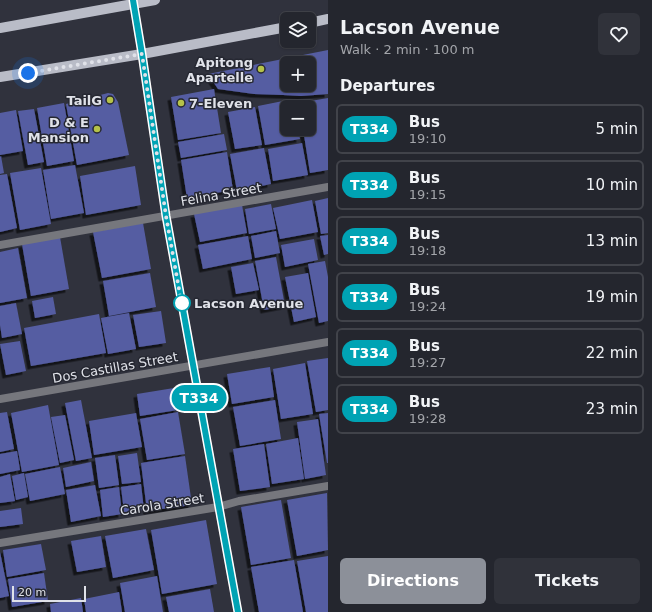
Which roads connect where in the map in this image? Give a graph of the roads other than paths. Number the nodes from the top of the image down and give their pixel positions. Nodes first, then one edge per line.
1 (155, 0) edge
2 (133, 2) edge
3 (328, 19) edge
4 (316, 22) edge
5 (0, 28) edge
6 (280, 28) edge
7 (142, 54) junction
8 (0, 77) edge
9 (328, 187) edge
10 (166, 216) junction
11 (0, 245) edge
12 (328, 342) edge
13 (193, 366) junction
14 (0, 399) edge
15 (328, 486) edge
16 (218, 507) junction
17 (0, 543) edge
18 (238, 612) edge

1 - 2 main road
2 - 5 main road
2 - 7 street
3 - 4 main road
6 - 7 main road
7 - 8 main road
7 - 10 street
9 - 10 street, Felina Street
10 - 11 street, Felina Street
10 - 13 street
12 - 13 street, Dos Castillas Street
13 - 14 street, Dos Castillas Street
13 - 16 street
15 - 16 street, Carola Street
16 - 17 street, Carola Street
16 - 18 street

